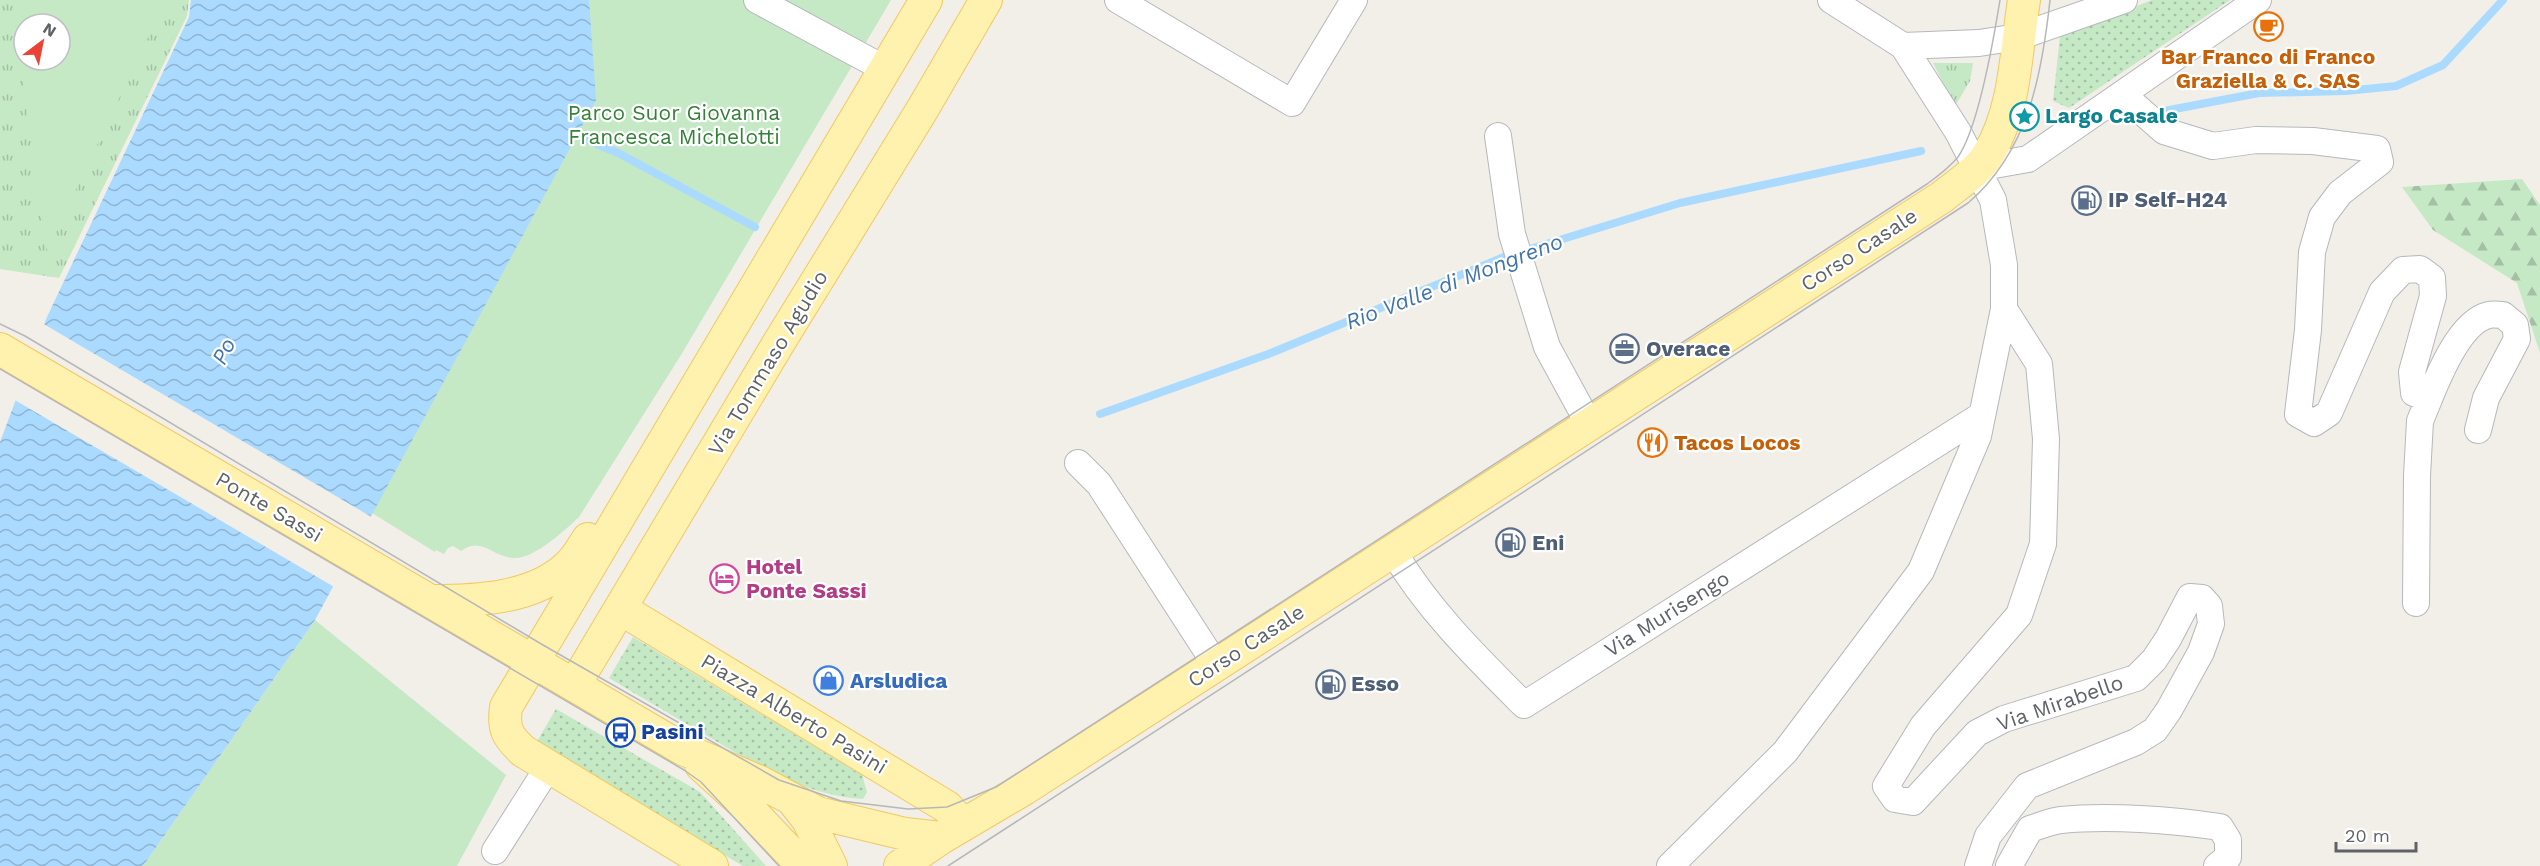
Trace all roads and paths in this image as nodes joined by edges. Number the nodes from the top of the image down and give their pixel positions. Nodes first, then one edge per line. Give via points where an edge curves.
1 (757, 0) edge
2 (926, 0) edge
3 (986, 0) edge
4 (1118, 0) edge
5 (1354, 0) edge
6 (1832, 0) edge
7 (2024, 0) edge
8 (2124, 0) edge
9 (2258, 0) edge
10 (2018, 37) junction
11 (1903, 46) junction
12 (885, 69) junction
13 (2123, 95) junction
14 (1498, 136) dead end
15 (1977, 168) junction
16 (2004, 309) junction
17 (3, 350) edge
18 (2429, 399) junction
19 (684, 409) junction
20 (1982, 415) junction
21 (1589, 424) junction
22 (2478, 430) dead end
23 (1078, 463) dead end
24 (1393, 551) junction
25 (426, 598) junction
26 (2416, 603) dead end
27 (621, 609) junction
28 (534, 660) junction
29 (1216, 665) junction
30 (575, 684) junction
31 (683, 748) junction
32 (549, 766) junction
33 (794, 802) junction
34 (952, 832) junction
35 (495, 851) dead end
36 (712, 866) edge
37 (803, 866) edge
38 (831, 866) edge
39 (900, 866) edge
40 (1670, 866) edge
41 (1978, 866) edge
42 (2009, 866) edge
43 (2217, 866) edge

1 - 12 street
2 - 12 main road
3 - 27 main road, Via Tommaso Agudio
4 - 5 street via 1292,104
6 - 11 street
7 - 10 main road, Corso Casale
8 - 10 street
9 - 13 street
10 - 11 street
10 - 15 main road, Corso Casale via 2013,84 2001,127 1989,154
11 - 15 street
12 - 19 main road
13 - 15 street via 2028,159
13 - 18 street via 2164,131 2213,146 2256,140 2313,141 2377,149 2380,162 2340,193 2322,218 2312,252 2298,414 2314,423 2329,413 2382,292 2403,270 2420,269 2432,278 2433,296 2412,372 2414,393
14 - 21 street via 1512,234 1546,347
15 - 16 street via 1996,210 2004,265
15 - 21 main road, Corso Casale via 1942,197
16 - 20 street
16 - 41 street, Via Mirabello via 2039,364 2046,439 2043,544 2019,615 1923,726 1886,786 1895,799 1913,802 1977,734 2004,719 2136,678 2154,660 2190,597 2202,598 2209,606 2211,624 2201,652 2155,730 2136,742 2027,786 1988,836
17 - 25 main road, Ponte Sassi
18 - 22 street via 2441,370 2466,330 2489,315 2504,315 2514,325 2517,339 2486,398
18 - 26 street via 2420,421
19 - 25 main road via 633,466 568,566 531,589 470,601
19 - 28 main road
20 - 24 street, Via Murisengo via 1524,705 1455,635
20 - 40 street via 1978,435 1922,571 1785,752
21 - 24 main road, Corso Casale
23 - 29 street via 1099,484
24 - 29 main road, Corso Casale
25 - 28 main road, Ponte Sassi
27 - 30 main road, Via Tommaso Agudio
27 - 34 main road, Piazza Alberto Pasini via 947,807
28 - 30 main road
28 - 32 main road via 506,707 504,724 510,739
29 - 34 main road, Corso Casale
30 - 31 main road
31 - 33 main road via 762,783
31 - 37 main road
32 - 35 street
32 - 36 main road
33 - 34 main road via 818,813 904,834
33 - 38 main road via 808,820
34 - 39 main road, Corso Casale
42 - 43 street via 2030,828 2060,820 2111,819 2220,827 2228,840 2228,856

